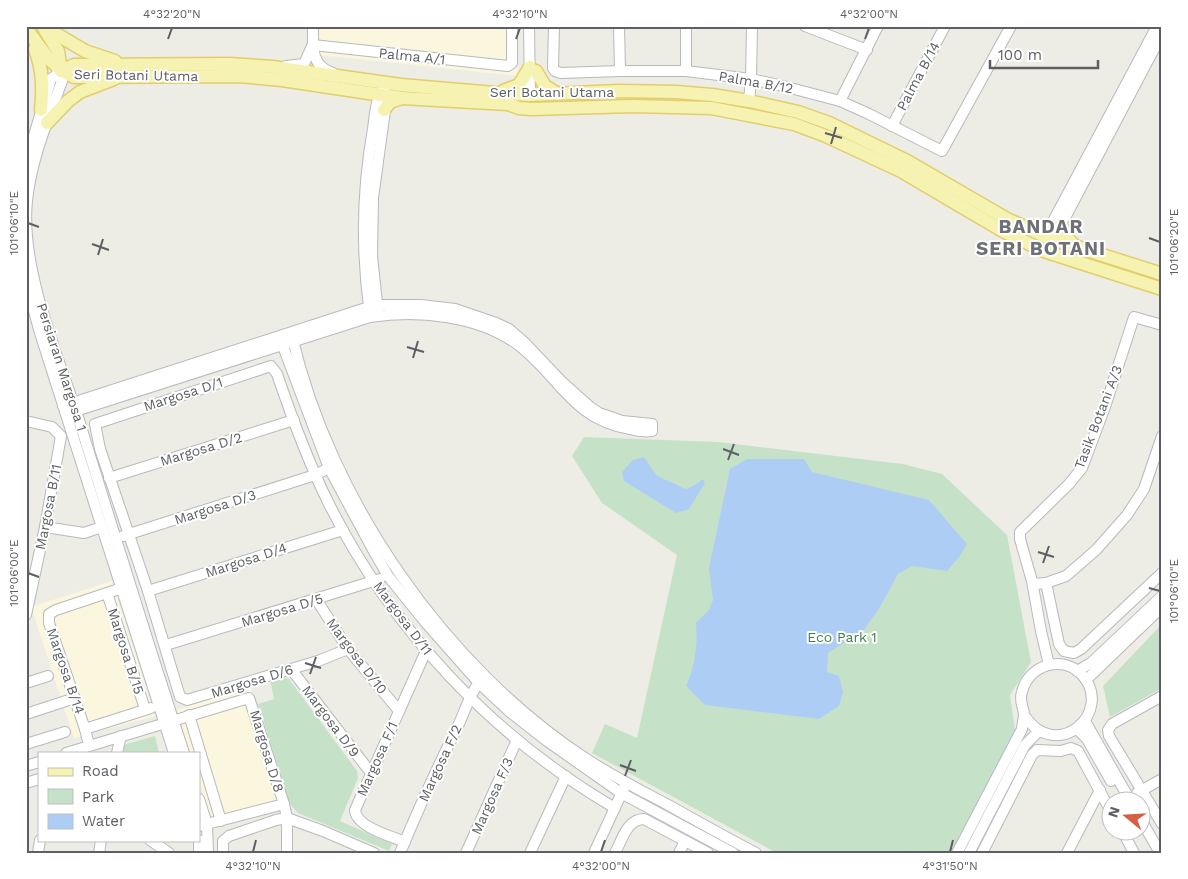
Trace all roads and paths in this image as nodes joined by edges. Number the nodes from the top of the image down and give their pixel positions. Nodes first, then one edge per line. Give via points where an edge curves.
1 (43, 26) edge
2 (312, 26) edge
3 (512, 26) edge
4 (529, 26) edge
5 (536, 26) edge
6 (554, 26) edge
7 (619, 26) edge
8 (686, 26) edge
9 (752, 26) edge
10 (805, 26) edge
11 (878, 26) edge
12 (945, 26) edge
13 (1011, 26) edge
14 (26, 31) edge
15 (1157, 39) edge
16 (313, 46) junction
17 (867, 50) junction
18 (133, 66) junction
19 (273, 67) junction
20 (533, 69) junction
21 (61, 71) junction
22 (620, 71) junction
23 (686, 72) junction
24 (121, 76) junction
25 (343, 76) junction
26 (751, 79) junction
27 (373, 81) junction
28 (401, 85) junction
29 (495, 93) junction
30 (559, 94) junction
31 (533, 96) junction
32 (382, 99) junction
33 (749, 101) junction
34 (840, 101) junction
35 (508, 104) junction
36 (41, 110) junction
37 (560, 110) junction
38 (47, 122) junction
39 (892, 126) junction
40 (26, 162) edge
41 (1056, 225) junction
42 (1023, 226) junction
43 (1013, 236) junction
44 (1049, 238) junction
45 (1075, 246) junction
46 (1056, 255) junction
47 (29, 273) edge
48 (1162, 274) edge
49 (26, 282) edge
50 (1162, 289) edge
51 (374, 311) junction
52 (1162, 325) edge
53 (507, 333) junction
54 (293, 338) junction
55 (282, 341) junction
56 (271, 366) joint
57 (75, 408) junction
58 (294, 420) junction
59 (26, 422) edge
60 (1162, 436) edge
61 (328, 468) junction
62 (315, 475) junction
63 (109, 478) junction
64 (102, 526) junction
65 (45, 527) junction
66 (343, 530) junction
67 (128, 535) junction
68 (115, 538) junction
69 (398, 571) junction
70 (1162, 574) edge
71 (388, 576) junction
72 (374, 581) junction
73 (1046, 583) junction
74 (1033, 584) junction
75 (127, 586) junction
76 (148, 591) junction
77 (107, 592) junction
78 (1162, 596) edge
79 (316, 599) junction
80 (1162, 607) edge
81 (26, 615) edge
82 (166, 645) junction
83 (348, 649) junction
84 (426, 651) junction
85 (1049, 664) junction
86 (291, 669) junction
87 (1077, 670) junction
88 (48, 676) dead end
89 (482, 679) junction
90 (1086, 680) junction
91 (26, 683) edge
92 (1162, 696) edge
93 (75, 698) junction
94 (471, 698) junction
95 (159, 705) junction
96 (145, 709) junction
97 (399, 711) junction
98 (26, 714) edge
99 (1024, 714) junction
100 (189, 715) junction
101 (1084, 721) junction
102 (169, 722) junction
103 (85, 729) junction
104 (1076, 729) junction
105 (1039, 731) junction
106 (65, 732) dead end
107 (120, 736) junction
108 (517, 740) junction
109 (26, 744) edge
110 (89, 745) junction
111 (69, 752) edge
112 (117, 752) edge
113 (174, 752) edge
114 (184, 752) edge
115 (38, 762) edge
116 (26, 766) edge
117 (371, 773) junction
118 (566, 776) junction
119 (38, 779) edge
120 (1162, 779) edge
121 (626, 782) junction
122 (26, 783) edge
123 (1100, 790) joint
124 (1142, 790) junction
125 (1121, 792) edge
126 (1122, 792) edge
127 (1139, 792) edge
128 (622, 793) junction
129 (284, 804) junction
130 (200, 806) edge
131 (615, 808) junction
132 (282, 819) junction
133 (221, 821) junction
134 (1162, 824) edge
135 (203, 825) edge
136 (1150, 836) edge
137 (685, 841) junction
138 (153, 842) edge
139 (404, 842) junction
140 (1146, 842) edge
141 (353, 848) edge
142 (751, 851) edge
143 (169, 853) edge
144 (208, 853) edge
145 (223, 853) edge
146 (287, 853) edge
147 (374, 853) edge
148 (400, 853) edge
149 (466, 853) edge
150 (530, 853) edge
151 (594, 853) edge
152 (615, 853) edge
153 (679, 853) edge
154 (708, 853) edge
155 (733, 853) edge
156 (957, 853) edge
157 (969, 853) edge
158 (982, 853) edge
159 (1067, 853) edge
160 (1152, 853) edge
161 (1160, 853) edge

1 - 18 main road via 85,51
1 - 21 main road via 58,51
2 - 16 street
3 - 16 street, Palma A/1 via 511,66
4 - 20 street
5 - 20 street
6 - 22 street, Palma B/12 via 555,72
7 - 22 street
8 - 23 street
9 - 26 street
10 - 17 street
11 - 17 street
12 - 39 street, Palma B/14
13 - 39 street, Palma B/12 via 944,150
14 - 21 main road via 47,59
14 - 36 main road via 41,65
15 - 41 street
16 - 19 street via 304,64
16 - 25 street via 322,68
17 - 34 street
18 - 19 main road, Seri Botani Utama via 229,64
18 - 21 main road, Seri Botani Utama via 74,65
19 - 25 main road, Seri Botani Utama
20 - 29 main road via 519,85
20 - 30 main road via 548,89
20 - 31 street
21 - 24 main road, Seri Botani Utama via 74,77
21 - 36 street via 51,79
21 - 38 street, Persiaran Margosa 1 via 62,81
22 - 23 street, Palma B/12
23 - 26 street, Palma B/12
24 - 32 main road, Seri Botani Utama via 239,76 366,93
24 - 38 main road via 80,92
25 - 27 main road, Seri Botani Utama
26 - 33 street
26 - 34 street, Palma B/12
27 - 28 main road, Seri Botani Utama
27 - 32 street
28 - 29 main road, Seri Botani Utama
28 - 32 street
29 - 31 main road, Seri Botani Utama
30 - 31 main road, Seri Botani Utama
30 - 33 main road, Seri Botani Utama via 676,92
31 - 35 main road via 527,102
31 - 37 main road via 542,103 556,105
32 - 35 main road, Seri Botani Utama via 390,102 402,98
32 - 51 street via 368,198
33 - 42 main road, Seri Botani Utama via 829,123 907,161
34 - 39 street, Palma B/12
35 - 37 main road, Seri Botani Utama via 519,108
36 - 40 street
37 - 43 main road, Seri Botani Utama via 633,106 711,108 794,124 901,171
38 - 47 street, Persiaran Margosa 1 via 31,173 26,202
41 - 42 main road
41 - 44 street
41 - 45 main road
42 - 44 main road, Seri Botani Utama
43 - 44 main road via 1038,241
43 - 46 main road, Seri Botani Utama
44 - 45 main road, Seri Botani Utama
44 - 46 main road
45 - 48 main road, Seri Botani Utama
46 - 50 main road, Seri Botani Utama
47 - 57 street, Persiaran Margosa 1
49 - 57 street, Persiaran Margosa 1 via 40,334
51 - 53 street via 453,317
51 - 54 street
52 - 74 street, Tasik Botani A/3 via 1134,317 1082,468 1019,535
53 - 53 street via 545,363 590,407 622,421 652,424 652,431 621,428 586,413
54 - 55 street
54 - 69 street via 337,466
55 - 57 street
55 - 61 street
56 - 58 street, Margosa D/11
56 - 63 street, Margosa D/1 via 95,424
57 - 64 street, Persiaran Margosa 1
57 - 68 street, Persiaran Margosa 1
58 - 62 street, Margosa D/11
58 - 63 street, Margosa D/2
59 - 65 street, Margosa B/11 via 52,427 61,436
60 - 73 street via 1144,489 1127,515 1096,550 1066,576
61 - 62 street, Margosa D/3
61 - 71 street
62 - 66 street, Margosa D/11
62 - 67 street, Margosa D/3
63 - 67 street
64 - 65 street via 84,533
64 - 75 street, Persiaran Margosa 1
65 - 81 street, Margosa B/11
66 - 72 street, Margosa D/11
66 - 76 street, Margosa D/4
67 - 68 street, Margosa D/3
67 - 76 street
68 - 75 street, Persiaran Margosa 1
69 - 71 street, Margosa D/5
69 - 89 street
70 - 73 street via 1074,653 1064,651 1059,644
71 - 72 street, Margosa D/5
71 - 89 street via 426,623
72 - 79 street, Margosa D/5
72 - 84 street, Margosa D/11
73 - 74 street
74 - 85 street
75 - 77 street, Margosa B/14
75 - 95 street, Persiaran Margosa 1
75 - 102 street, Persiaran Margosa 1
76 - 82 street
77 - 93 street, Margosa B/14 via 49,614 49,623
77 - 96 street, Margosa B/15
78 - 87 street via 1091,663
79 - 82 street, Margosa D/5
79 - 83 street, Margosa D/10
80 - 90 street
82 - 86 street, Margosa D/6 via 183,700
83 - 86 street, Margosa D/6
83 - 97 street, Margosa D/10
84 - 94 street, Margosa D/11
84 - 97 street, Margosa F/1
85 - 87 street
85 - 99 street via 1039,668 1024,683 1021,704
86 - 117 street, Margosa D/9
87 - 90 street
88 - 91 street
89 - 94 street, Margosa F/2
89 - 121 street via 587,760
89 - 128 street via 510,712
90 - 101 street via 1092,700
92 - 124 street via 1112,724 1108,730
93 - 98 street
93 - 103 street, Margosa B/14
94 - 108 street, Margosa D/11
94 - 139 street, Margosa F/2
95 - 96 street
95 - 102 street, Persiaran Margosa 1
96 - 103 street
97 - 117 street, Margosa F/1
99 - 105 street
99 - 156 street via 1016,743
100 - 102 street
100 - 129 street, Margosa D/8 via 249,698
100 - 133 street
101 - 104 street
101 - 126 street
102 - 107 street
102 - 113 street, Persiaran Margosa 1
102 - 114 street, Persiaran Margosa 1
103 - 110 street, Margosa B/14
104 - 105 street via 1058,735
104 - 125 street
105 - 157 street via 1025,745
106 - 109 street
107 - 110 street
107 - 112 street
108 - 118 street, Margosa D/11
108 - 149 street, Margosa F/3
110 - 111 street
115 - 116 street
117 - 139 street, Margosa F/1 via 355,816 361,823
118 - 131 street, Margosa D/11
118 - 150 street
119 - 122 street
120 - 124 street
121 - 128 street
121 - 142 street
123 - 158 street via 1075,749 1037,750
123 - 159 street
124 - 127 street
124 - 134 street
128 - 131 street
128 - 155 street
129 - 132 street, Margosa D/8
129 - 133 street
130 - 135 street
131 - 151 street
132 - 141 street
132 - 145 street via 225,838
132 - 146 street, Margosa D/8
133 - 135 street
135 - 144 street
136 - 161 street
137 - 152 street via 644,819 638,819 629,825
137 - 153 street
137 - 154 street
138 - 143 street
139 - 148 street, Margosa F/2
140 - 160 street
141 - 147 street

